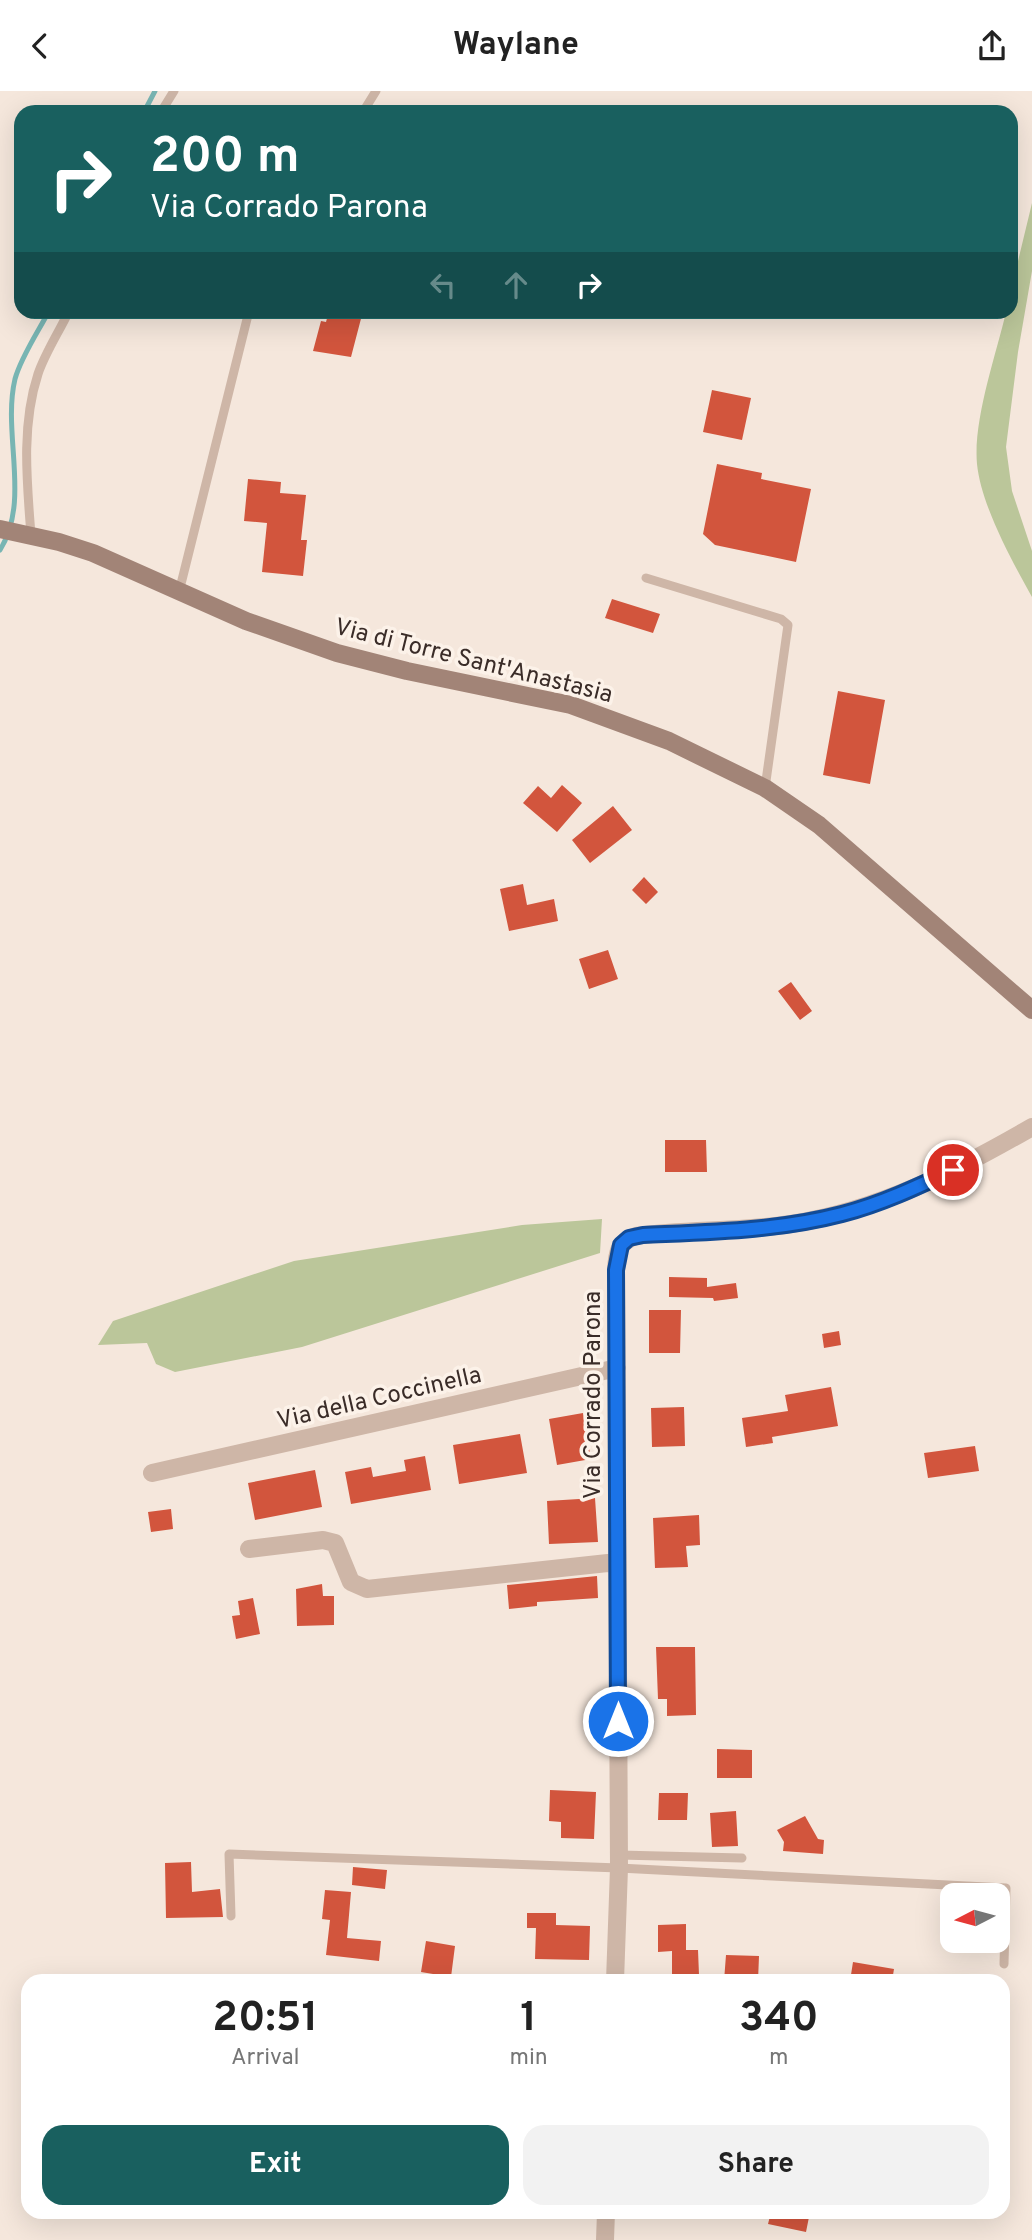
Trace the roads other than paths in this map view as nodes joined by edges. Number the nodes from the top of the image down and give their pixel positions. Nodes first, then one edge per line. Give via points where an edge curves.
1 (65, 319) edge
2 (246, 319) edge
3 (0, 529) edge
4 (29, 535) junction
5 (646, 578) dead end
6 (179, 592) junction
7 (765, 787) junction
8 (1031, 1008) edge
9 (1032, 1127) edge
10 (617, 1367) junction
11 (152, 1472) dead end
12 (248, 1549) dead end
13 (617, 1562) junction
14 (742, 1858) dead end
15 (619, 1861) junction
16 (231, 1916) dead end
17 (1004, 1964) dead end
18 (615, 1974) edge
19 (606, 2219) edge
20 (606, 2240) edge

1 - 4 lane via 38,373 31,404
2 - 6 lane
3 - 4 street, Via di Torre Sant'Anastasia
4 - 6 street, Via di Torre Sant'Anastasia via 93,553
5 - 7 lane via 788,625
6 - 7 street, Via di Torre Sant'Anastasia via 337,653 571,705 669,741
7 - 8 street, Via di Torre Sant'Anastasia via 850,851
9 - 10 street, Via Corrado Parona via 953,1170 844,1213 770,1227 643,1235 624,1241 618,1249 616,1270
10 - 11 street, Via della Coccinella
10 - 13 street, Via Corrado Parona
12 - 13 street via 323,1540 335,1543 351,1582 367,1589
13 - 15 street, Via Corrado Parona
14 - 15 lane
15 - 16 lane via 229,1854
15 - 17 lane via 1006,1888
15 - 18 street, Via Corrado Parona
19 - 20 street

